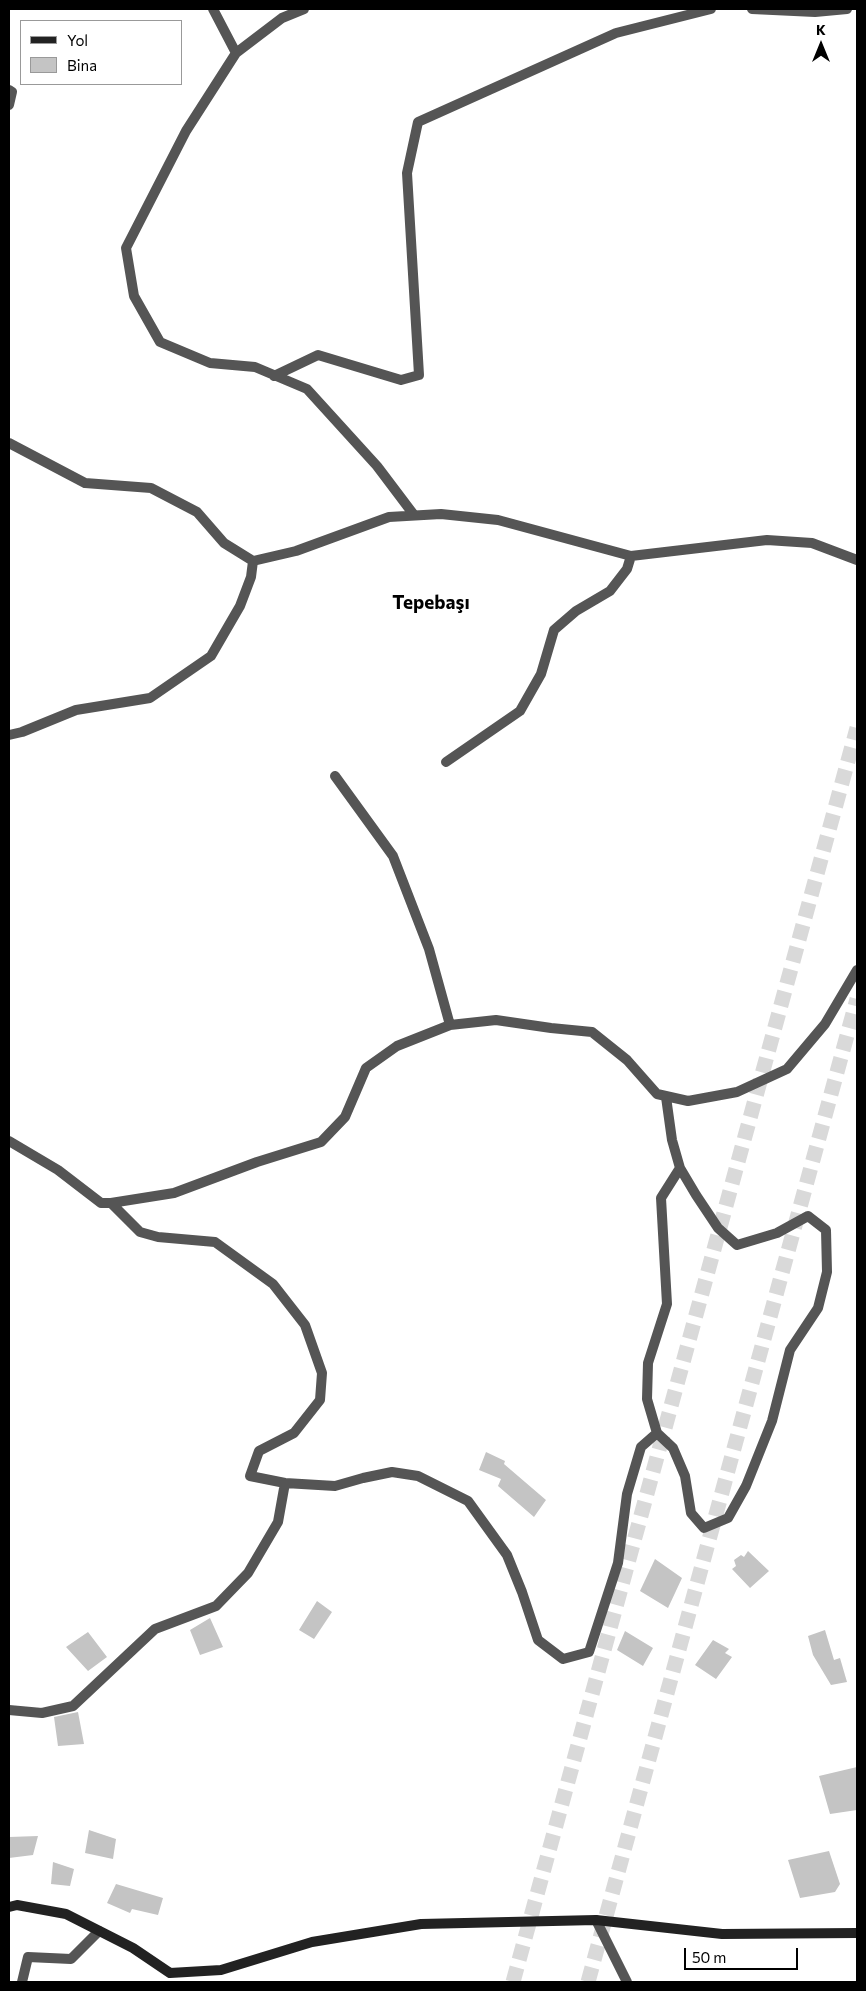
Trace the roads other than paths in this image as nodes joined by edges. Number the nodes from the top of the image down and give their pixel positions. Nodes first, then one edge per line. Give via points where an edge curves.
1 (213, 9) edge
2 (304, 9) edge
3 (711, 9) edge
4 (752, 9) edge
5 (847, 9) edge
6 (236, 53) junction
7 (9, 90) edge
8 (9, 105) edge
9 (274, 376) junction
10 (9, 443) edge
11 (414, 515) junction
12 (631, 556) junction
13 (252, 560) junction
14 (857, 560) edge
15 (9, 735) edge
16 (446, 762) dead end
17 (335, 776) dead end
18 (857, 970) edge
19 (450, 1025) junction
20 (666, 1097) junction
21 (9, 1141) edge
22 (680, 1168) junction
23 (111, 1203) junction
24 (657, 1432) junction
25 (286, 1483) junction
26 (9, 1710) edge
27 (9, 1907) edge
28 (596, 1920) junction
29 (99, 1931) junction
30 (857, 1933) edge
31 (22, 1982) edge
32 (627, 1982) edge

1 - 6 street
2 - 6 street via 282,18
3 - 9 street via 616,33 418,122 407,173 419,375 401,380 318,355
4 - 5 street via 815,12
6 - 9 street via 186,131 126,248 134,296 160,342 210,362 255,367
7 - 8 street via 12,92
9 - 11 street via 307,389 377,466
10 - 13 street via 85,483 150,488 197,512 224,543
11 - 12 street via 441,514 498,520
11 - 13 street via 389,516 296,552
12 - 14 street via 767,540 812,543
12 - 16 street via 610,591 576,611 554,630 541,674 520,712
13 - 15 street via 251,577 240,606 211,656 150,698 76,710
17 - 19 street via 393,856 428,949
18 - 20 street via 825,1024 787,1069 737,1092 688,1101
19 - 20 street via 496,1020 592,1032 626,1060 657,1094
19 - 23 street via 397,1046 366,1068 345,1117 321,1142 174,1192
20 - 22 street
21 - 23 street via 58,1170 101,1203
22 - 24 street via 661,1198 667,1304 648,1363 646,1398
22 - 24 street via 718,1228 737,1245 777,1233 808,1216 826,1230 828,1272 818,1308 790,1350 772,1421 746,1486 728,1518 704,1528 691,1513 685,1476 673,1448
23 - 25 street via 140,1232 158,1237 216,1242 273,1284 305,1325 322,1373 320,1400 294,1433 259,1451 250,1476
24 - 25 street via 641,1447 627,1494 618,1563 589,1652 563,1659 538,1640 507,1554 468,1501 418,1476 392,1472 335,1486
25 - 26 street via 278,1522 248,1573 216,1606 154,1629 73,1706 42,1713
27 - 29 street via 16,1905 66,1914
28 - 29 street via 421,1924 312,1942 221,1970 170,1973
28 - 30 street via 722,1934
28 - 32 street
29 - 31 street via 71,1959 28,1957

